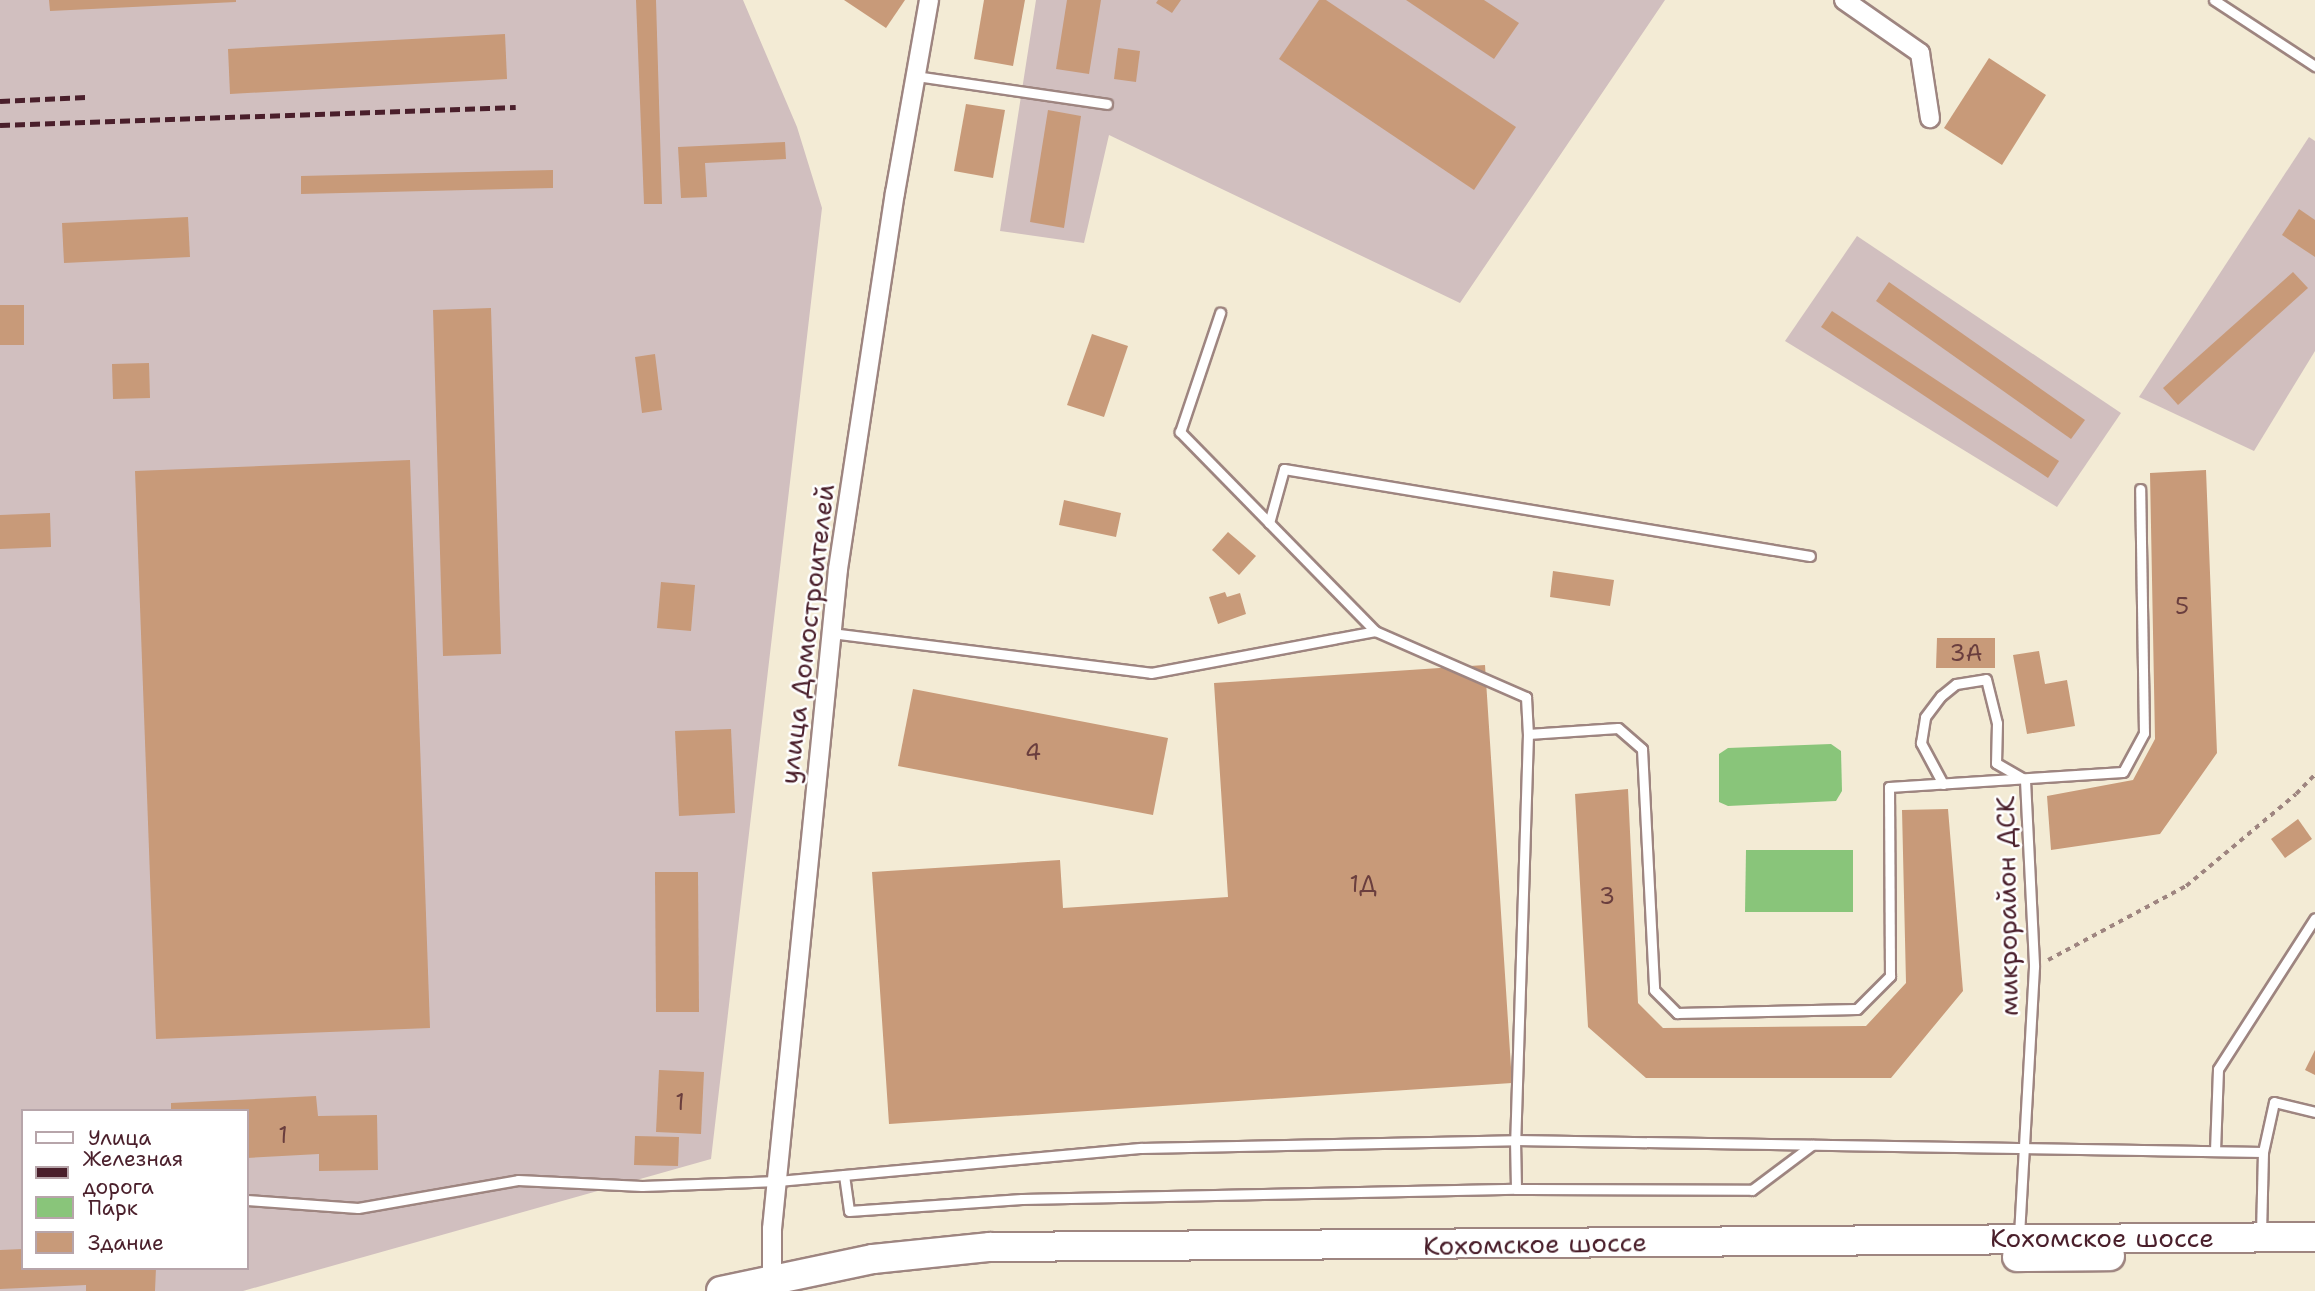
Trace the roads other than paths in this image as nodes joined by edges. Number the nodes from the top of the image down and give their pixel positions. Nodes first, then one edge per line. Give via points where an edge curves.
1 (929, 0) edge
2 (1844, 0) edge
3 (2214, 0) edge
4 (2315, 66) edge
5 (916, 76) junction
6 (1107, 104) dead end
7 (1930, 118) dead end
8 (1220, 313) dead end
9 (2140, 489) dead end
10 (1269, 523) junction
11 (1810, 556) dead end
12 (1375, 631) junction
13 (831, 633) junction
14 (1528, 734) junction
15 (2025, 780) junction
16 (1943, 784) junction
17 (2315, 918) edge
18 (2315, 1112) edge
19 (1515, 1140) junction
20 (1812, 1145) junction
21 (2024, 1150) junction
22 (2215, 1151) junction
23 (2263, 1152) junction
24 (844, 1175) junction
25 (777, 1181) junction
26 (1516, 1189) junction
27 (248, 1200) edge
28 (2261, 1237) junction
29 (2315, 1237) edge
30 (2315, 1246) edge
31 (2017, 1248) junction
32 (778, 1287) edge
33 (721, 1291) edge

1 - 5 street, улица Домостроителей
2 - 7 street via 1920,54
3 - 4 lane
5 - 6 lane
5 - 13 street, улица Домостроителей
8 - 10 lane via 1180,432
9 - 15 lane via 2144,733 2123,772
10 - 11 lane via 1284,469
10 - 12 lane
12 - 13 lane via 1151,673
12 - 14 lane via 1526,697
13 - 25 street, улица Домостроителей
14 - 16 lane via 1618,728 1642,749 1654,990 1677,1013 1857,1009 1890,976 1889,787
14 - 19 lane
15 - 16 lane
15 - 16 lane, микрорайон ДСК via 1996,763 1997,723 1986,680 1956,684 1925,717 1920,743
15 - 21 lane, микрорайон ДСК via 2034,967
17 - 22 lane via 2218,1069
18 - 23 lane via 2274,1102
19 - 20 lane
19 - 24 lane via 1141,1148
19 - 26 lane
20 - 21 lane
20 - 26 lane via 1752,1190
21 - 22 lane
21 - 31 lane, микрорайон ДСК
22 - 23 lane
23 - 28 lane
24 - 25 lane
24 - 26 lane via 849,1211 1022,1199
25 - 27 lane via 642,1186 518,1180 358,1208
25 - 32 street, улица Домостроителей
28 - 29 main road, Кохомское шоссе
28 - 31 main road, Кохомское шоссе
30 - 31 main road, Кохомское шоссе via 2069,1258
31 - 32 main road, Кохомское шоссе via 990,1247 873,1259
32 - 33 main road, Кохомское шоссе

